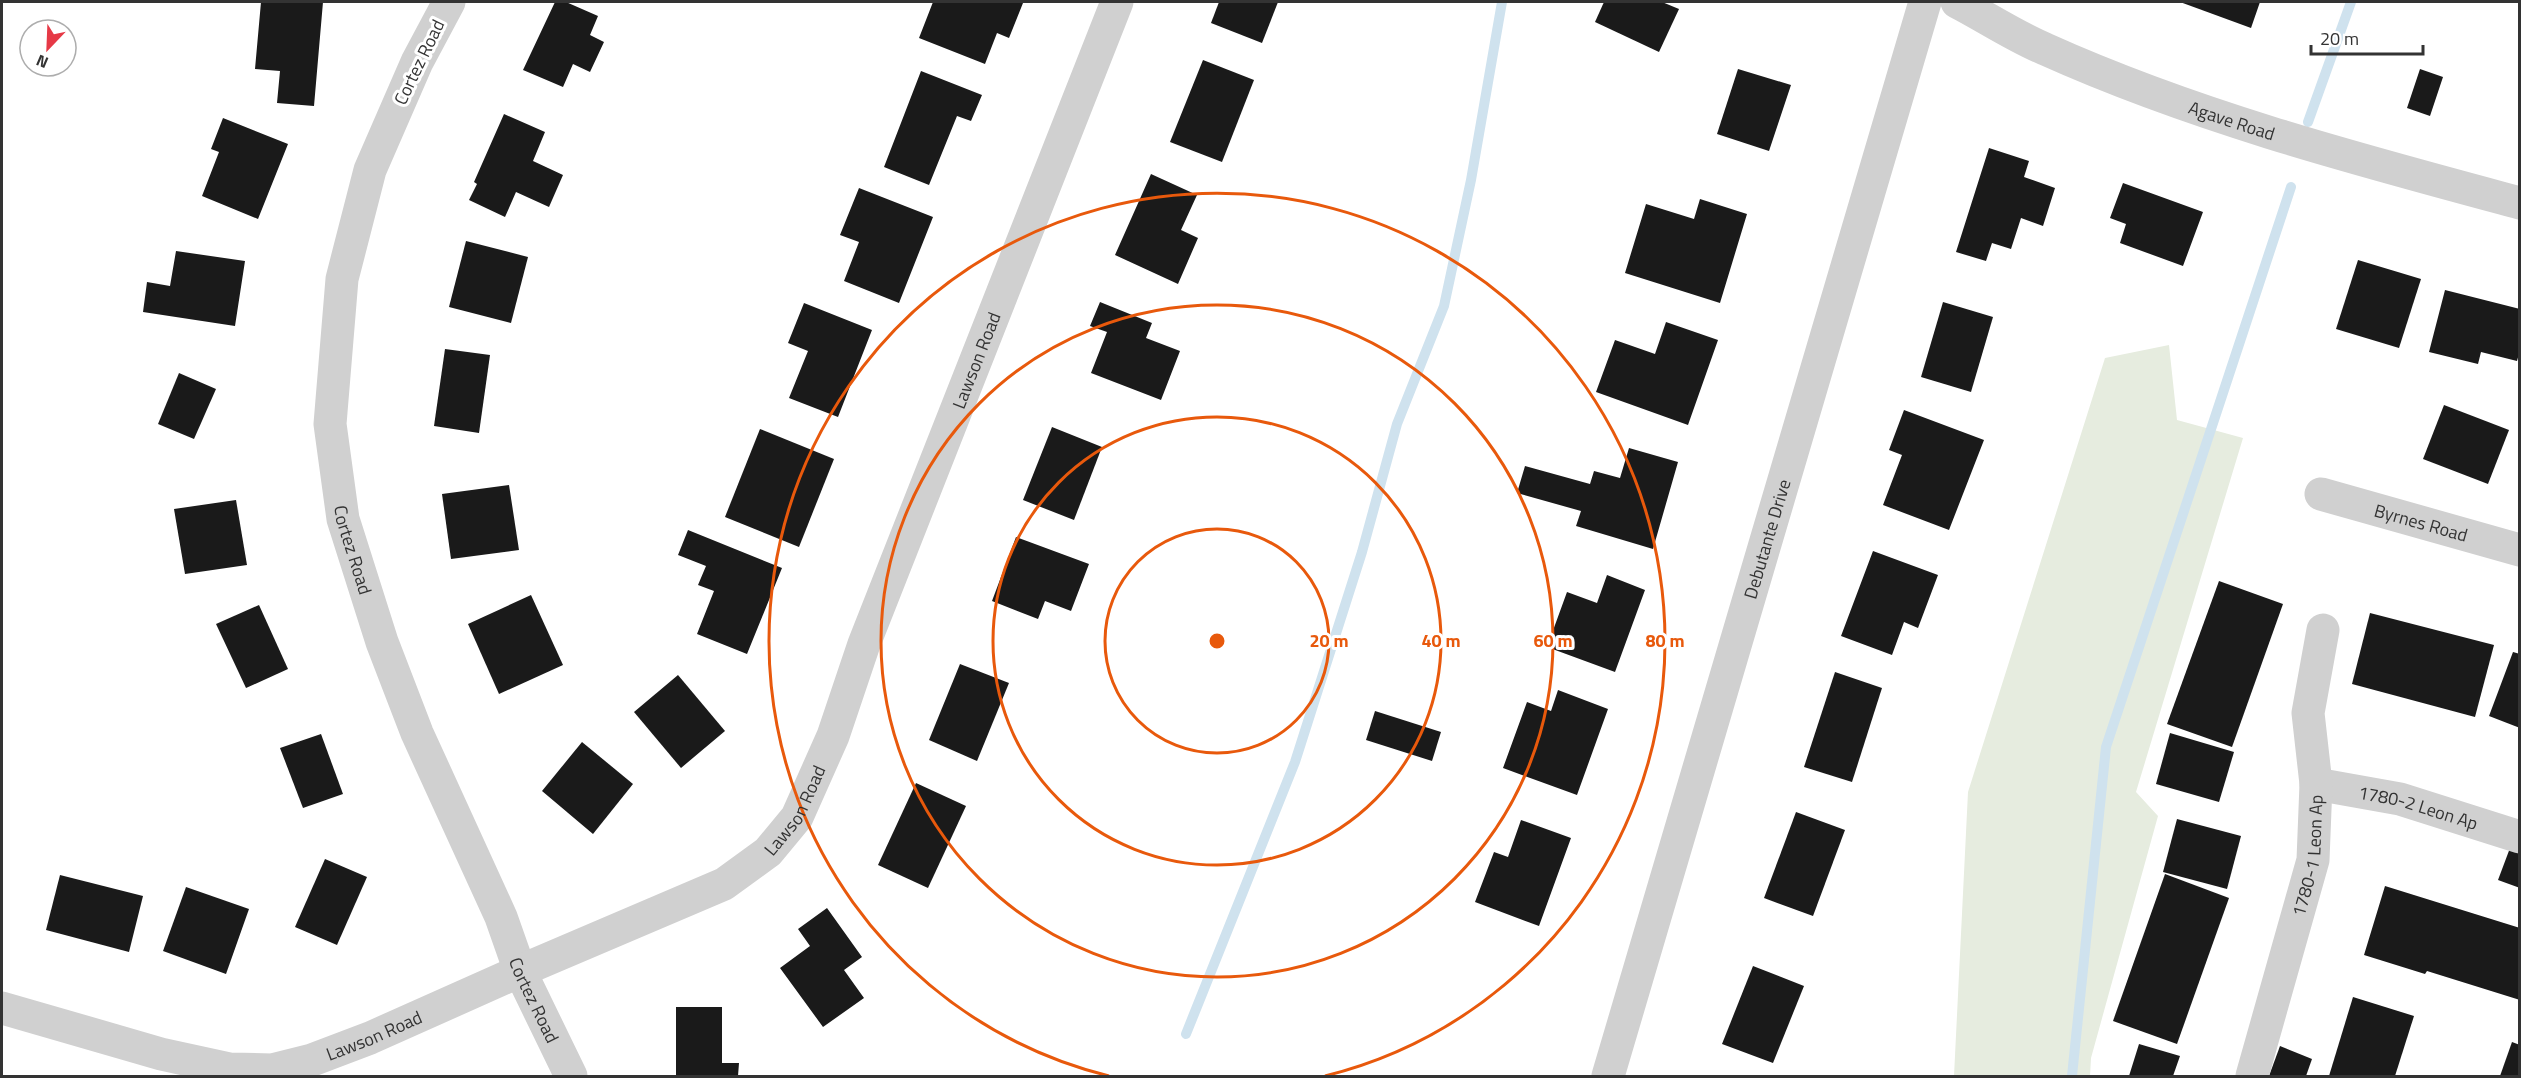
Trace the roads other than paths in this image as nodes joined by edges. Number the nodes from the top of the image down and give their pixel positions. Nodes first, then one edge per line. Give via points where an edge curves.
1 (449, 2) edge
2 (1117, 2) edge
3 (1925, 2) edge
4 (1957, 2) edge
5 (2520, 203) edge
6 (2321, 494) dead end
7 (2520, 550) edge
8 (2324, 630) dead end
9 (2316, 784) junction
10 (2520, 837) edge
11 (520, 971) junction
12 (2, 1008) edge
13 (571, 1077) edge
14 (1608, 1077) edge
15 (2252, 1077) edge

1 - 11 street, Cortez Road via 417,62 370,170 342,279 330,424 343,519 382,642 417,733 501,917
2 - 11 street, Lawson Road via 864,644 833,736 797,817 768,852 724,884
3 - 14 street, Debutante Drive
4 - 5 street, Agave Road via 2044,49 2192,107 2357,159
6 - 7 street, Byrnes Road
8 - 9 street, 1780-1 Leon Ap via 2308,713
9 - 10 street, 1780-2 Leon Ap via 2400,799
9 - 15 street, 1780-1 Leon Ap via 2313,860
11 - 12 street, Lawson Road via 370,1038 272,1070 230,1069 161,1054
11 - 13 street, Cortez Road

